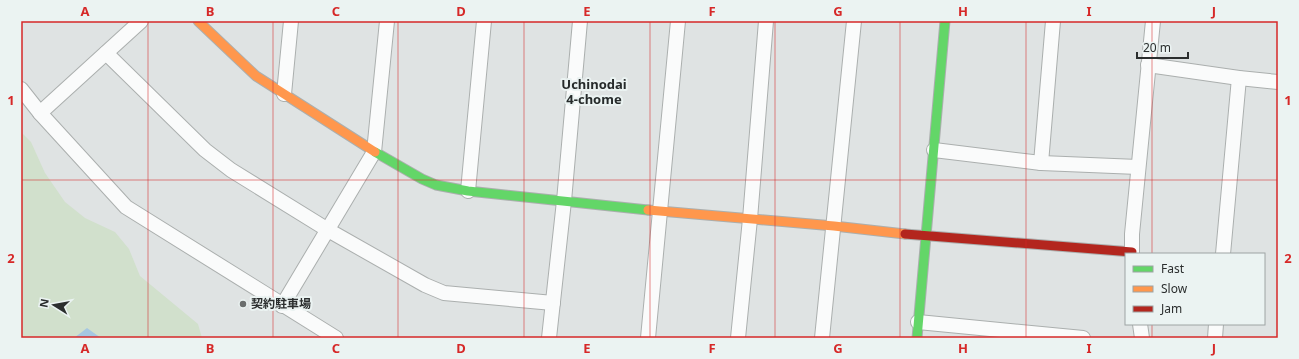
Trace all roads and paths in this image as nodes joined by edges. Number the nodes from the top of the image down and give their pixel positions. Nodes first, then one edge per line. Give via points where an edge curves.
1 (141, 21) edge
2 (198, 21) edge
3 (291, 21) edge
4 (387, 21) edge
5 (484, 21) edge
6 (580, 21) edge
7 (678, 21) edge
8 (766, 21) edge
9 (854, 21) edge
10 (945, 21) edge
11 (1053, 21) edge
12 (1153, 21) edge
13 (106, 54) junction
14 (1148, 65) junction
15 (1239, 78) junction
16 (1278, 82) edge
17 (21, 89) edge
18 (284, 94) junction
19 (40, 113) junction
20 (934, 150) junction
21 (374, 152) junction
22 (1041, 163) junction
23 (1138, 167) junction
24 (468, 191) junction
25 (564, 201) junction
26 (661, 211) junction
27 (750, 219) junction
28 (834, 226) junction
29 (328, 230) junction
30 (926, 236) junction
31 (1132, 253) edge
32 (1223, 253) edge
33 (553, 303) junction
34 (282, 306) junction
35 (918, 322) junction
36 (1140, 325) edge
37 (1216, 325) edge
38 (336, 338) edge
39 (549, 338) edge
40 (648, 338) edge
41 (738, 338) edge
42 (822, 338) edge
43 (917, 338) edge
44 (1083, 338) edge
45 (1142, 338) edge
46 (1215, 338) edge

1 - 13 street
2 - 18 street via 256,76
3 - 18 street
4 - 21 street
5 - 24 street
6 - 25 street
7 - 26 street
8 - 27 street
9 - 28 street
10 - 20 street
11 - 22 street
12 - 14 street
13 - 19 street
13 - 29 street via 205,150 231,170
14 - 15 street
14 - 23 street
15 - 16 street
15 - 32 street
17 - 19 street
18 - 21 street
19 - 34 street via 126,207
20 - 22 street
20 - 30 street
21 - 24 street via 436,185
21 - 29 street
22 - 23 street
23 - 31 street
24 - 25 street
25 - 26 street
25 - 33 street
26 - 27 street
26 - 40 street
27 - 28 street
27 - 41 street
28 - 30 street
28 - 42 street
29 - 33 street via 425,285 444,293
29 - 34 street
30 - 31 street
30 - 35 street
33 - 39 street
34 - 38 street
35 - 43 street
35 - 44 street
36 - 45 street
37 - 46 street

